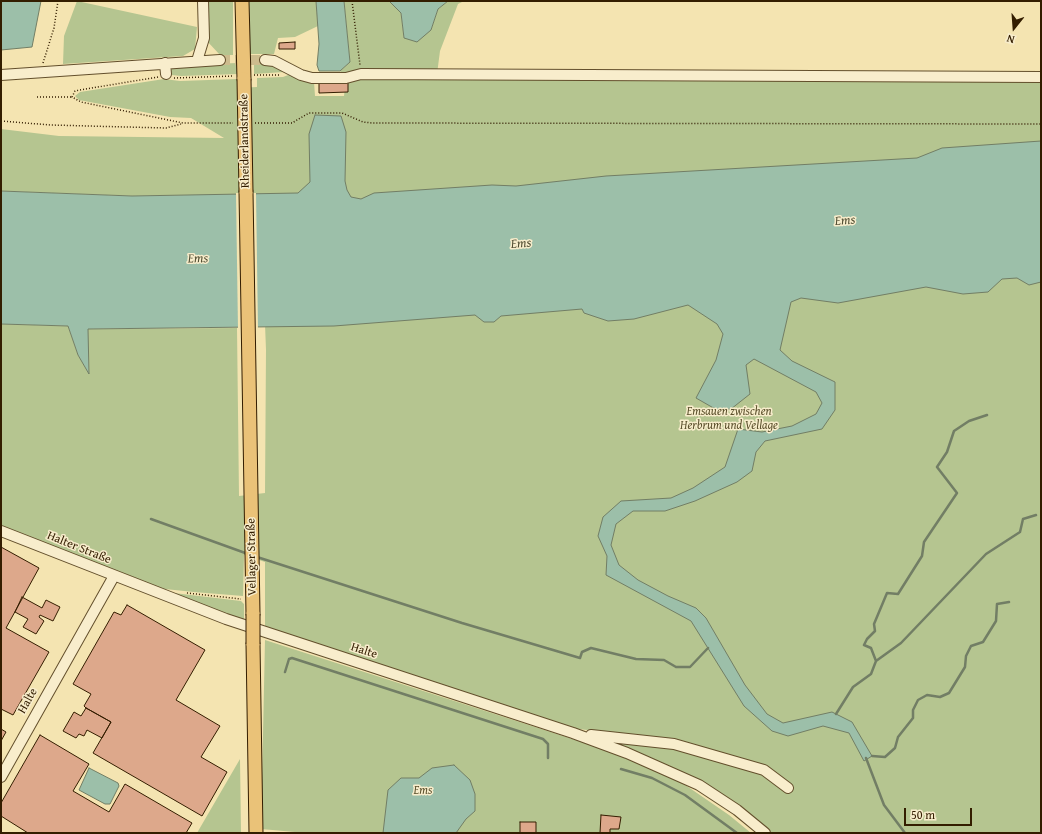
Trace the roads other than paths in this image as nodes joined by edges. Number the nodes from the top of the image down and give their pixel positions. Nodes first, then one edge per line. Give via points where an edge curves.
1 (203, 1) edge
2 (242, 1) edge
3 (220, 60) tunnel mouth
4 (265, 60) tunnel mouth
5 (198, 61) junction
6 (165, 63) junction
7 (166, 74) road end
8 (1, 75) edge
9 (1041, 77) edge
10 (248, 281) joint
11 (1, 531) edge
12 (114, 576) junction
13 (148, 590) joint
14 (573, 733) junction
15 (1, 776) edge
16 (788, 788) dead end
17 (256, 833) edge
18 (765, 833) edge

1 - 5 street via 204,38
2 - 10 main road, Rheiderlandstraße, bridge via 241,77
3 - 5 street
4 - 9 street via 274,61 312,78 346,78 361,74
5 - 6 street
6 - 7 street
6 - 8 street
10 - 17 main road, Vellager Straße, bridge
11 - 12 street, Halter Straße
12 - 13 street, Halter Straße
12 - 15 street, Halte
13 - 14 street, Halte via 238,623
14 - 16 street via 674,744 764,770
14 - 18 street via 627,753 699,785 737,810

